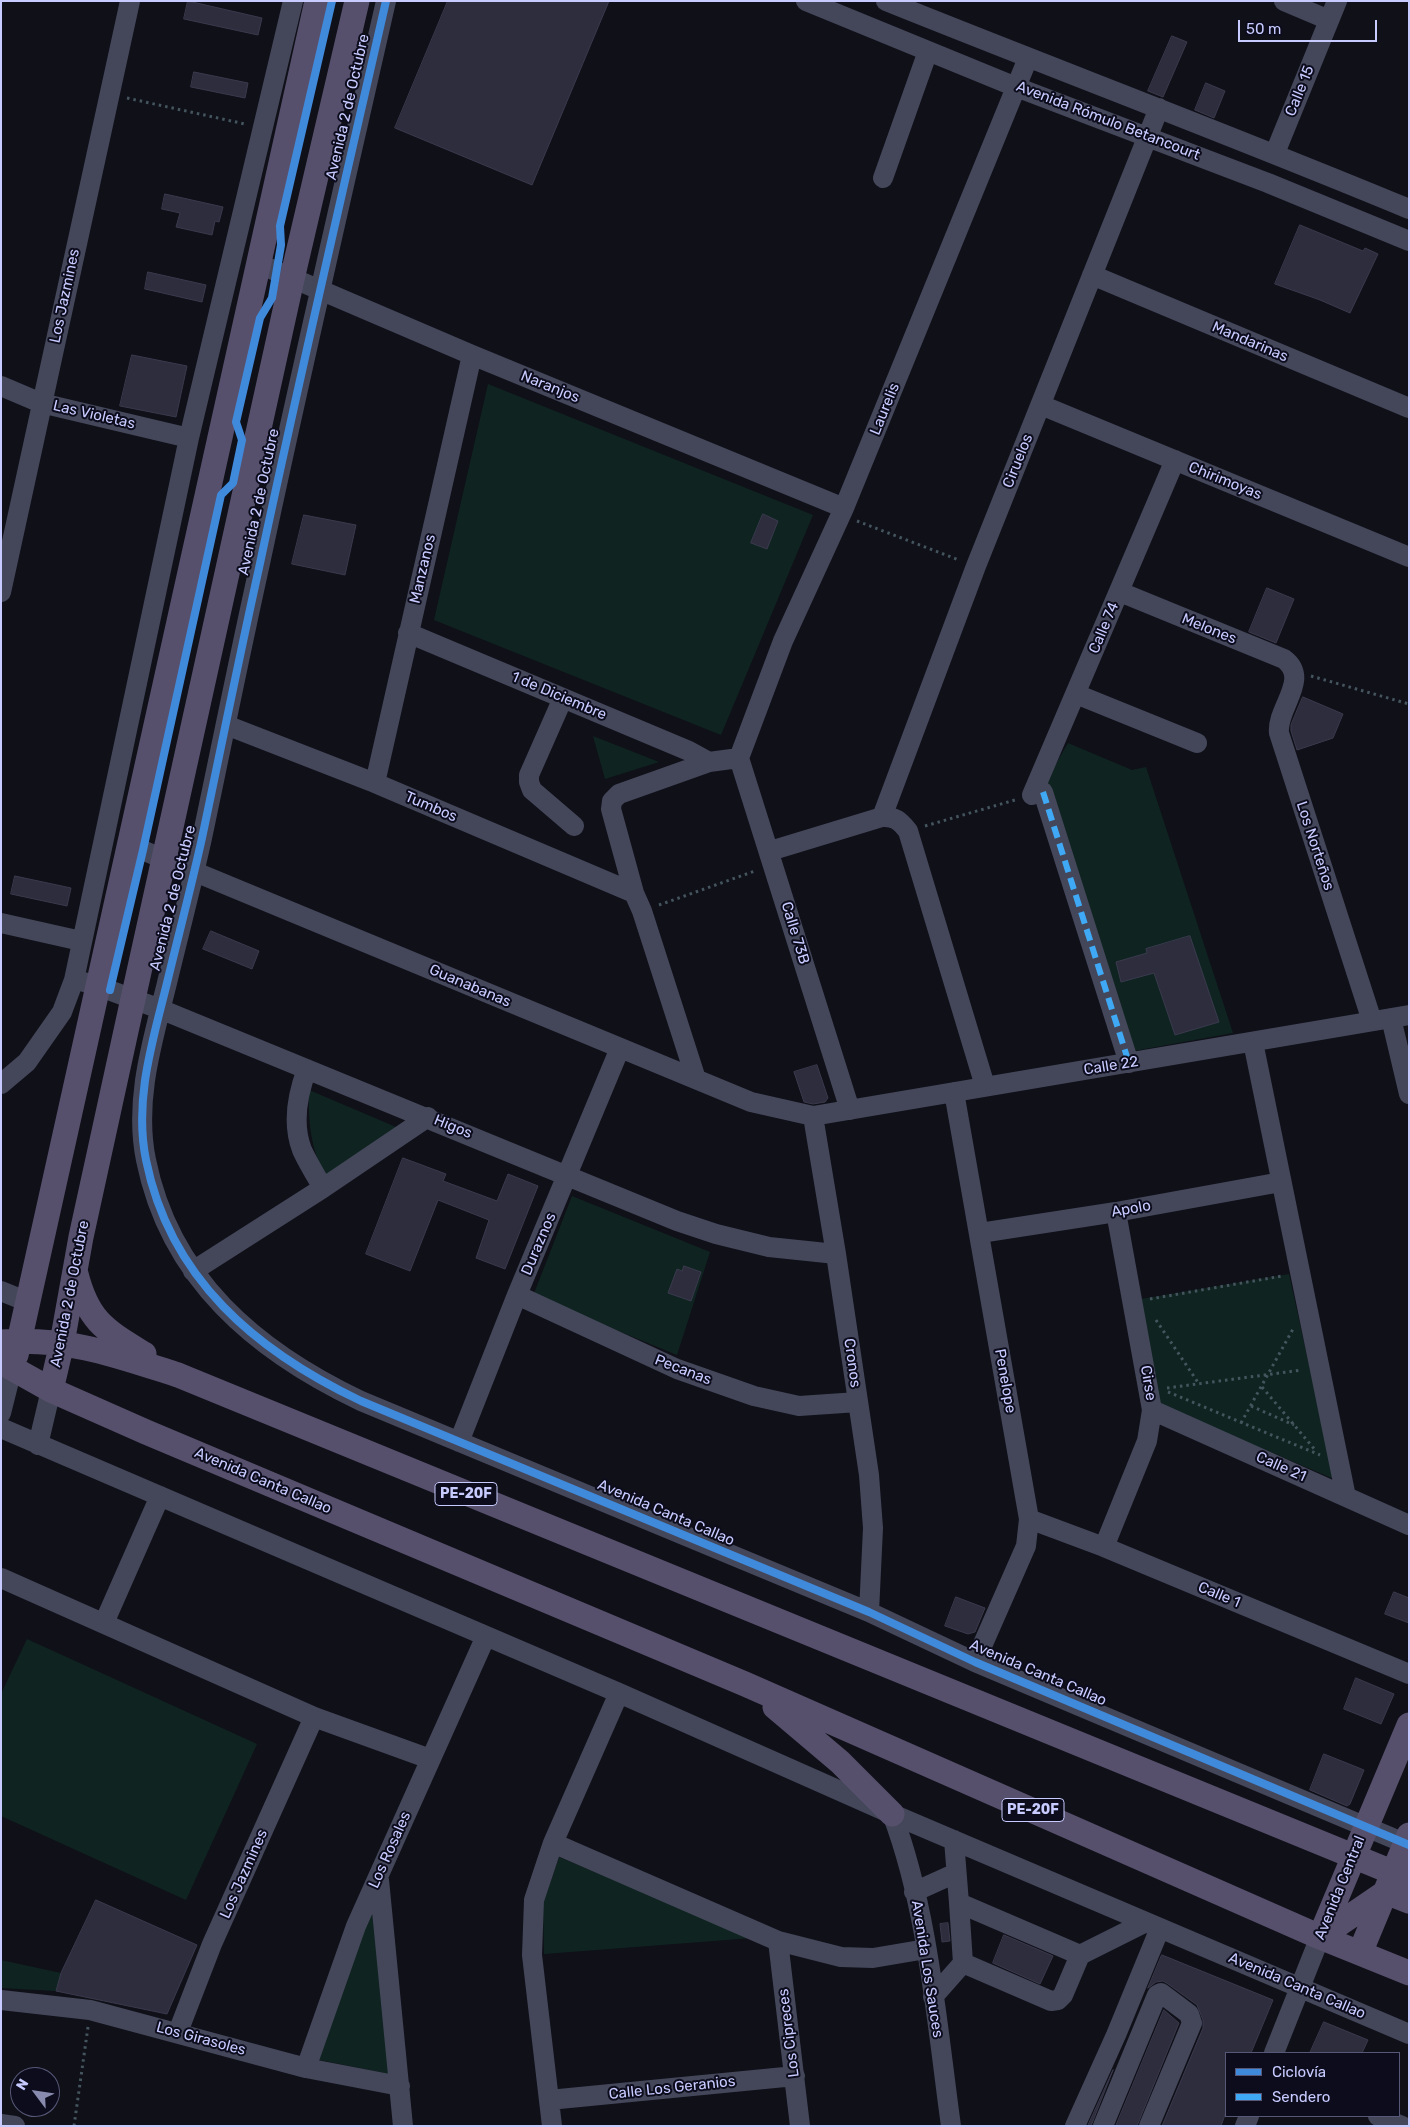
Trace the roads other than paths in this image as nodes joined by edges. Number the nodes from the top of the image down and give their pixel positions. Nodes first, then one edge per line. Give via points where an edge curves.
1 (130, 1) edge
2 (293, 1) edge
3 (317, 1) edge
4 (357, 1) edge
5 (386, 1) edge
6 (806, 1) edge
7 (886, 1) edge
8 (1284, 1) edge
9 (1337, 1) edge
10 (1329, 20) junction
11 (928, 51) junction
12 (1028, 58) junction
13 (1016, 87) junction
14 (1160, 108) junction
15 (1148, 136) junction
16 (1275, 154) junction
17 (883, 178) dead end
18 (1408, 207) edge
19 (1409, 241) edge
20 (256, 263) junction
21 (1092, 275) junction
22 (292, 279) junction
23 (320, 291) junction
24 (472, 355) junction
25 (1, 386) edge
26 (41, 403) junction
27 (1041, 405) junction
28 (1409, 408) edge
29 (189, 438) junction
30 (1175, 460) junction
31 (842, 511) junction
32 (6, 551) edge
33 (1409, 557) edge
34 (1, 592) edge
35 (1120, 592) junction
36 (408, 633) junction
37 (1294, 671) joint
38 (1076, 694) junction
39 (562, 698) junction
40 (226, 725) junction
41 (1197, 743) dead end
42 (739, 758) junction
43 (709, 762) junction
44 (375, 783) junction
45 (882, 817) junction
46 (574, 826) dead end
47 (130, 844) junction
48 (772, 858) junction
49 (165, 859) junction
50 (195, 871) junction
51 (638, 902) junction
52 (1, 923) edge
53 (81, 941) junction
54 (74, 980) junction
55 (98, 986) junction
56 (133, 999) junction
57 (160, 1009) junction
58 (1390, 1018) edge
59 (1253, 1042) junction
60 (620, 1048) junction
61 (1129, 1063) junction
62 (307, 1069) junction
63 (696, 1079) junction
64 (1, 1084) edge
65 (985, 1086) junction
66 (954, 1092) junction
67 (1409, 1094) edge
68 (850, 1110) junction
69 (813, 1116) junction
70 (428, 1117) junction
71 (569, 1175) junction
72 (1281, 1182) junction
73 (323, 1188) junction
74 (1116, 1212) junction
75 (980, 1233) junction
76 (836, 1254) junction
77 (75, 1271) junction
78 (193, 1271) junction
79 (1, 1291) edge
80 (517, 1295) junction
81 (28, 1302) junction
82 (10, 1341) edge
83 (62, 1343) junction
84 (7, 1366) edge
85 (178, 1375) junction
86 (51, 1390) junction
87 (858, 1402) junction
88 (1152, 1410) junction
89 (1, 1413) edge
90 (1, 1428) edge
91 (459, 1442) junction
92 (38, 1445) junction
93 (160, 1496) junction
94 (1346, 1496) junction
95 (1030, 1519) junction
96 (1409, 1525) edge
97 (1104, 1547) junction
98 (1, 1578) edge
99 (869, 1612) junction
100 (104, 1623) junction
101 (486, 1636) junction
102 (975, 1662) junction
103 (1409, 1674) edge
104 (745, 1684) junction
105 (619, 1693) junction
106 (314, 1717) junction
107 (1409, 1725) edge
108 (430, 1759) junction
109 (892, 1814) junction
110 (1365, 1827) junction
111 (954, 1840) junction
112 (1408, 1841) edge
113 (552, 1843) junction
114 (1354, 1855) junction
115 (956, 1873) junction
116 (378, 1878) junction
117 (1396, 1881) edge
118 (914, 1892) junction
119 (1409, 1901) edge
120 (959, 1903) junction
121 (1153, 1925) junction
122 (1320, 1937) junction
123 (778, 1941) junction
124 (926, 1949) junction
125 (1360, 1953) junction
126 (1080, 1956) junction
127 (963, 1963) junction
128 (1409, 1973) edge
129 (1300, 1987) junction
130 (933, 1997) junction
131 (1, 2000) edge
132 (178, 2032) junction
133 (1409, 2034) edge
134 (1274, 2052) edge
135 (306, 2068) junction
136 (795, 2076) junction
137 (400, 2086) junction
138 (549, 2100) junction
139 (1380, 2117) edge
140 (1, 2124) edge
141 (15, 2126) edge
142 (403, 2126) edge
143 (552, 2126) edge
144 (800, 2126) edge
145 (951, 2126) edge
146 (1075, 2126) edge
147 (1103, 2126) edge
148 (1149, 2126) edge
149 (1402, 2126) edge

1 - 26 street, Los Jazmines
2 - 29 street
3 - 20 main road
4 - 22 main road, Avenida 2 de Octubre
5 - 23 street, Avenida 2 de Octubre
6 - 11 street, Avenida Rómulo Betancourt
7 - 12 street, Avenida Rómulo Betancourt
8 - 10 street
9 - 10 street, Calle 15
10 - 16 street, Calle 15
11 - 13 street, Avenida Rómulo Betancourt
11 - 17 street
12 - 13 street, Laurelis
12 - 14 street, Avenida Rómulo Betancourt
13 - 15 street, Avenida Rómulo Betancourt
13 - 31 street, Laurelis
14 - 15 street, Ciruelos
14 - 16 street, Avenida Rómulo Betancourt
15 - 19 street, Avenida Rómulo Betancourt
15 - 21 street, Ciruelos
16 - 18 street, Avenida Rómulo Betancourt
20 - 22 street, Naranjos
20 - 47 main road
21 - 27 street, Ciruelos
21 - 28 street, Mandarinas
22 - 23 street, Naranjos
22 - 49 main road, Avenida 2 de Octubre
23 - 24 street, Naranjos
23 - 40 street, Avenida 2 de Octubre
24 - 31 street, Naranjos
24 - 36 street, Manzanos
25 - 26 street, Las Violetas
26 - 29 street, Las Violetas
26 - 32 street, Los Jazmines
27 - 30 street, Chirimoyas
27 - 45 street, Ciruelos via 976,566
29 - 53 street
30 - 33 street, Chirimoyas
30 - 35 street, Calle 74
31 - 42 street, Laurelis via 783,641
32 - 34 street, Los Jazmines
35 - 37 street, Melones via 1284,659
35 - 38 street, Calle 74
36 - 39 street, 1 de Diciembre
36 - 44 street, Manzanos
37 - 58 street, Los Norteños via 1294,686 1280,719 1279,733
38 - 41 street
38 - 61 street, Calle 74 via 1038,793
39 - 43 street, 1 de Diciembre via 690,751
39 - 46 street via 529,775 529,782 532,790
40 - 44 street, Tumbos
40 - 50 street, Avenida 2 de Octubre
42 - 43 street
42 - 48 street, Calle 73B
43 - 51 street via 619,794 612,801 611,809
44 - 51 street, Tumbos
45 - 48 street
45 - 65 street via 899,820 908,831
47 - 49 street, Guanabanas
47 - 55 main road
48 - 68 street, Calle 73B
49 - 50 street, Guanabanas
49 - 56 main road, Avenida 2 de Octubre
50 - 57 street, Avenida 2 de Octubre
50 - 60 street, Guanabanas
51 - 63 street
52 - 53 street
53 - 54 street
54 - 55 street, Higos
54 - 64 street via 62,1012 27,1062
55 - 56 street, Higos
55 - 81 main road
56 - 57 street, Higos
56 - 77 main road, Avenida 2 de Octubre
57 - 62 street, Higos
57 - 78 street, Avenida Canta Callao via 145,1076 141,1121 146,1160 158,1202
58 - 59 street, Calle 22
58 - 67 street, Los Norteños
59 - 61 street, Calle 22
59 - 72 street
60 - 63 street, Guanabanas
60 - 71 street, Duraznos
61 - 65 street, Calle 22
62 - 70 street, Higos
62 - 73 street via 300,1089 297,1126 302,1149
63 - 69 street, Guanabanas via 751,1102
65 - 66 street, Calle 22
66 - 68 street, Calle 22
66 - 75 street, Penelope
68 - 69 street, Calle 22
69 - 76 street, Cronos
70 - 71 street, Higos
70 - 73 street
71 - 76 street, Higos via 716,1234 770,1247
71 - 80 street, Duraznos
72 - 74 street, Apolo
72 - 94 street
73 - 78 street
74 - 75 street, Apolo
74 - 88 street, Cirse
75 - 95 street, Penelope
76 - 87 street, Cronos
77 - 83 main road, Avenida 2 de Octubre
77 - 85 main road via 81,1295 94,1317 109,1333
78 - 91 street, Avenida Canta Callao via 248,1332 286,1360 322,1383
79 - 81 street
80 - 87 street, Pecanas via 677,1369 754,1396 799,1406
80 - 91 street, Duraznos
81 - 82 main road
82 - 83 main road, PE-20F
82 - 84 main road
83 - 85 main road, PE-20F
83 - 86 main road, Avenida 2 de Octubre
84 - 86 main road, Avenida Canta Callao / PE-20F
84 - 89 street
85 - 114 main road, PE-20F
86 - 92 street, Avenida 2 de Octubre
86 - 104 main road, Avenida Canta Callao / PE-20F
87 - 99 street, Cronos via 873,1528
88 - 94 street, Calle 21
88 - 97 street, Cirse via 1147,1441
90 - 92 street, Avenida Canta Callao
91 - 99 street, Avenida Canta Callao
92 - 93 street, Avenida Canta Callao
93 - 100 street
93 - 101 street, Avenida Canta Callao
94 - 96 street, Calle 21
95 - 97 street, Calle 1
95 - 102 street, Penelope via 1026,1546
97 - 103 street, Calle 1
98 - 100 street
99 - 102 street, Avenida Canta Callao
100 - 106 street
101 - 105 street, Avenida Canta Callao
101 - 108 street, Los Rosales
102 - 110 street, Avenida Canta Callao
104 - 109 main road via 840,1762
104 - 122 main road, Avenida Canta Callao / PE-20F
105 - 109 street, Avenida Canta Callao
105 - 113 street
106 - 108 street
106 - 132 street, Los Jazmines via 212,1944
107 - 110 main road, Avenida Central
108 - 116 street, Los Rosales
109 - 111 street, Avenida Canta Callao
109 - 118 street, Avenida Los Sauces via 904,1845
110 - 112 street, Avenida Canta Callao
110 - 114 main road, Avenida Central
111 - 115 street
111 - 121 street, Avenida Canta Callao
112 - 117 main road
113 - 123 street
113 - 138 street via 534,1900 532,1955
114 - 117 main road, PE-20F
114 - 122 main road, Avenida Central
115 - 118 street
115 - 120 street
116 - 135 street, Los Rosales via 356,1926
116 - 137 street
117 - 119 main road
117 - 122 main road
117 - 125 main road
118 - 124 street, Avenida Los Sauces
120 - 126 street
120 - 127 street
121 - 126 street
121 - 129 street, Avenida Canta Callao
121 - 146 street via 1116,2035
122 - 125 main road, Avenida Canta Callao / PE-20F
122 - 129 street, Avenida Central
123 - 124 street via 841,1957 873,1958
123 - 136 street, Los Cipreces
124 - 130 street, Avenida Los Sauces
125 - 128 main road, Avenida Canta Callao / PE-20F
126 - 127 street via 1063,1995 1051,2001
127 - 130 street
129 - 133 street, Avenida Canta Callao
129 - 134 street, Avenida Central
130 - 145 street, Avenida Los Sauces
131 - 132 street, Los Girasoles via 90,2010
132 - 135 street, Los Girasoles
135 - 137 street, Los Girasoles
136 - 138 street, Calle Los Geranios
136 - 144 street, Los Cipreces
137 - 142 street
138 - 143 street
139 - 149 street
140 - 141 street
147 - 148 street via 1157,1995 1162,1993 1189,2014 1192,2023

